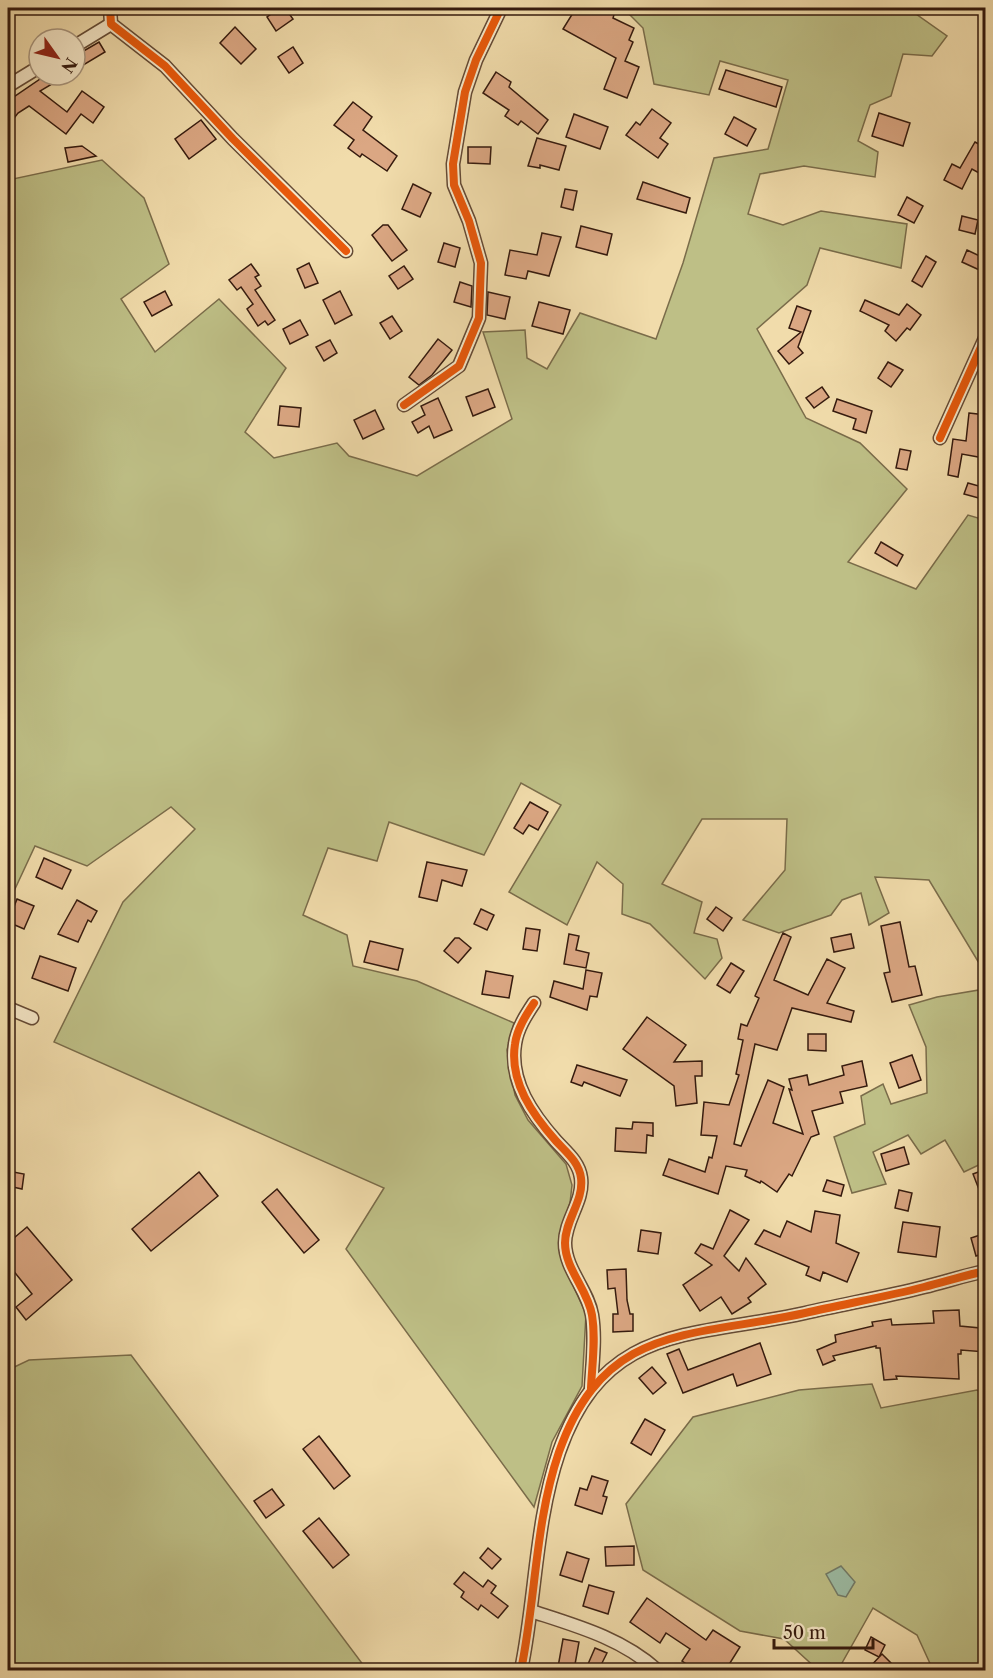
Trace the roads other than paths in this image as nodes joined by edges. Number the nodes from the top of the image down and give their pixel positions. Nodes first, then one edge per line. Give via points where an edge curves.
1 (110, 8) edge
2 (501, 8) edge
3 (111, 24) junction
4 (87, 39) edge
5 (27, 74) edge
6 (8, 86) edge
7 (346, 251) dead end
8 (986, 336) edge
9 (404, 405) dead end
10 (940, 438) dead end
11 (534, 1003) dead end
12 (8, 1008) edge
13 (32, 1018) dead end
14 (986, 1271) edge
15 (591, 1388) junction
16 (531, 1611) junction
17 (521, 1671) edge
18 (657, 1671) edge

1 - 3 street
2 - 9 street via 465,92 453,164 454,185 481,263 479,318 459,366
3 - 4 street
3 - 7 street via 165,66
5 - 6 street
8 - 10 street
11 - 15 street via 514,1044 515,1061 535,1117 576,1163 582,1178 565,1244 592,1315
12 - 13 street
14 - 15 street via 795,1315 672,1336 616,1364
15 - 16 street via 559,1452 545,1503
16 - 17 street
16 - 18 street via 600,1634 638,1653

